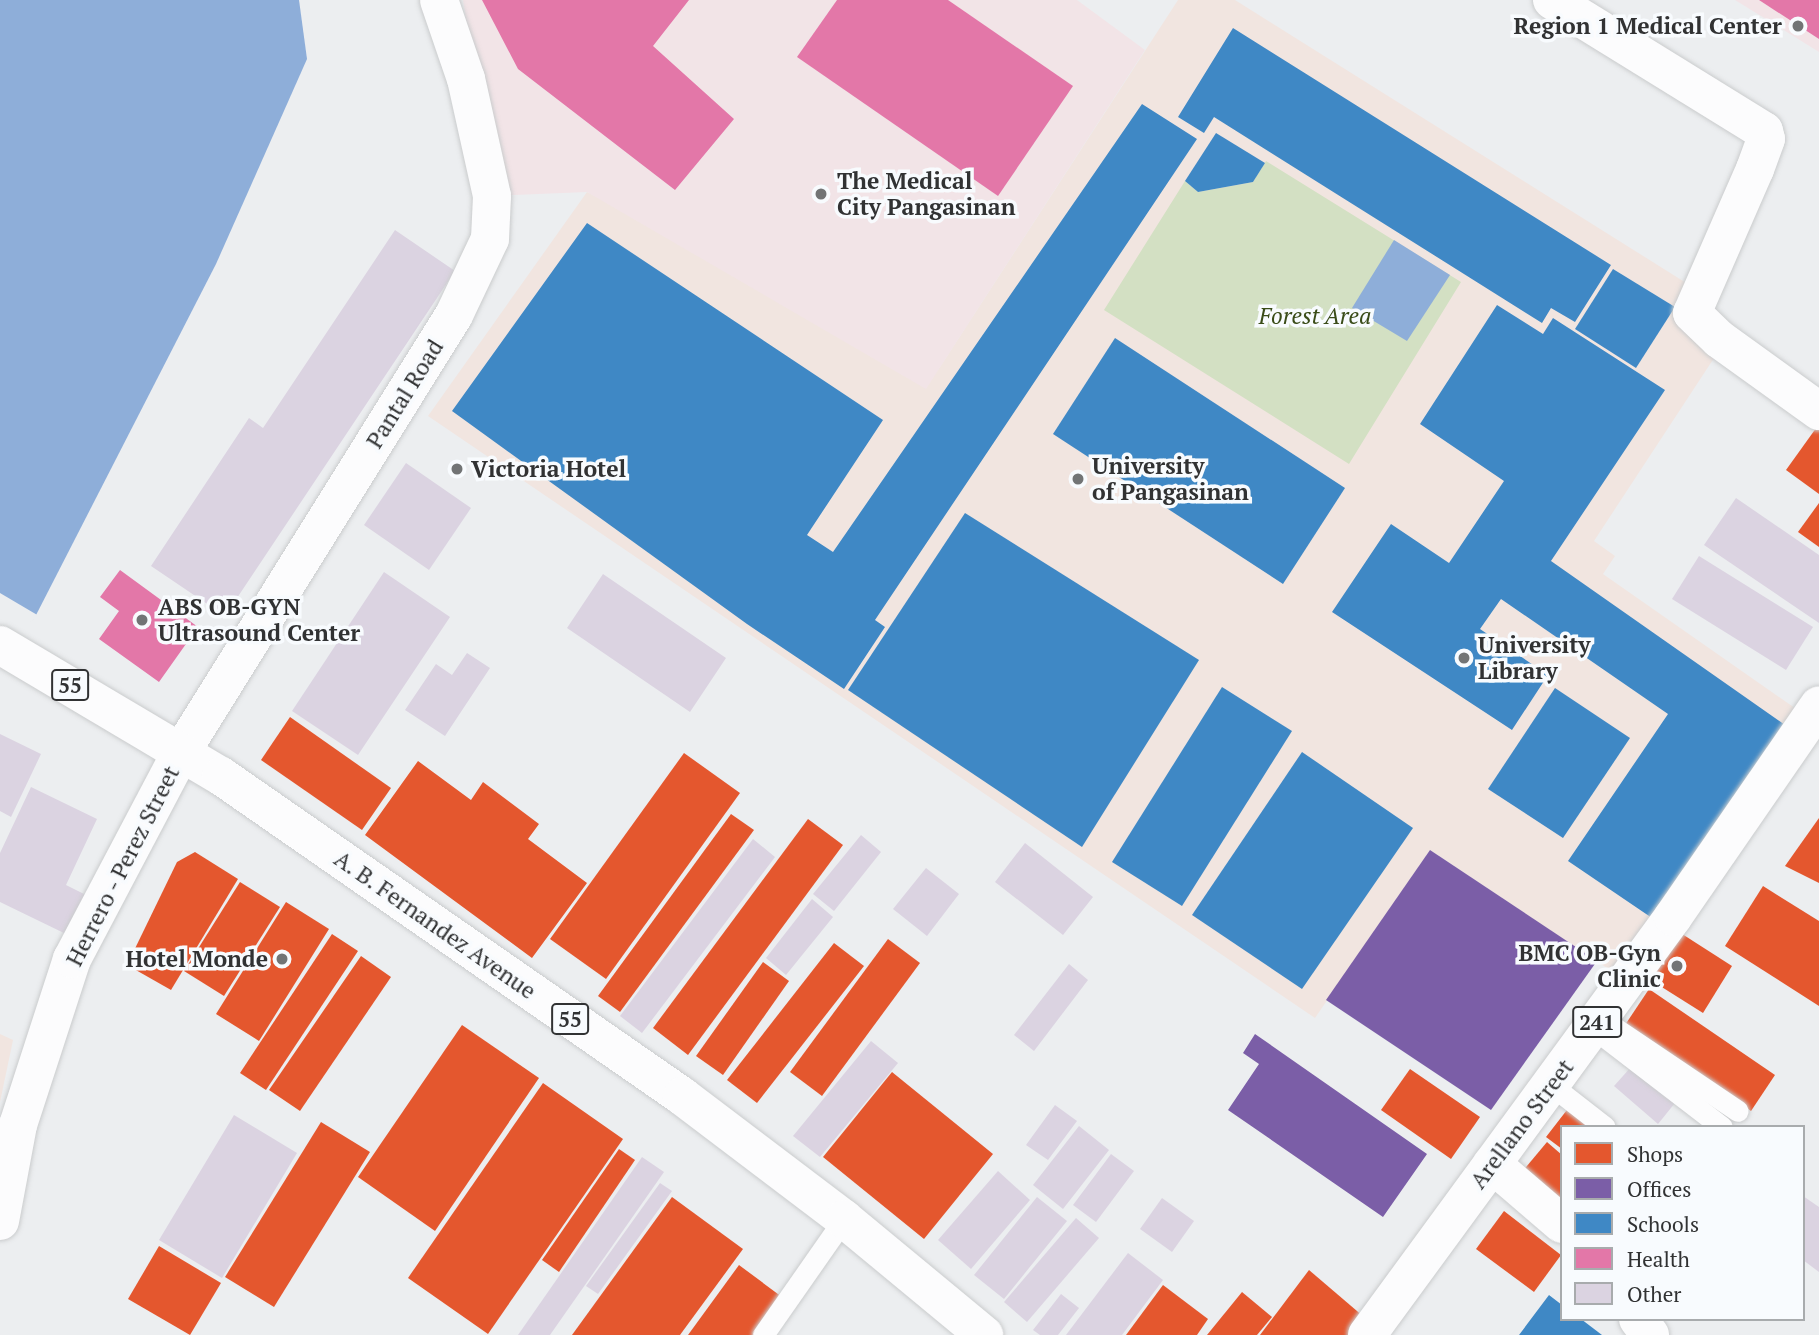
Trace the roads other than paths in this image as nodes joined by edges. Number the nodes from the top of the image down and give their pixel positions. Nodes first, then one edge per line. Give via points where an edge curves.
1 (439, 0) edge
2 (1552, 0) edge
3 (1819, 411) edge
4 (0, 645) edge
5 (1819, 705) edge
6 (180, 754) junction
7 (1596, 1023) junction
8 (1551, 1085) junction
9 (1738, 1111) dead end
10 (1602, 1125) edge
11 (1721, 1125) edge
12 (1492, 1164) junction
13 (844, 1219) junction
14 (0, 1220) edge
15 (1560, 1222) edge
16 (763, 1335) edge
17 (984, 1335) edge
18 (1367, 1335) edge

1 - 6 main road, Pantal Road via 466,79 492,196 489,239 454,315
2 - 3 main road via 1763,131 1766,138 1755,169 1692,313
4 - 6 main road, A. B. Fernandez Avenue / 55 via 140,725
5 - 7 main road, Arellano Street / 241
6 - 13 main road, A. B. Fernandez Avenue / 55 via 221,776 670,1088
6 - 14 main road, Herrero - Perez Street via 72,960 18,1125
7 - 8 main road, Arellano Street / 241
7 - 9 lane
7 - 11 lane
8 - 10 lane
8 - 12 main road, Arellano Street / 241
12 - 15 main road
12 - 18 main road, Arellano Street / 241
13 - 16 lane
13 - 17 main road, A. B. Fernandez Avenue / 55

